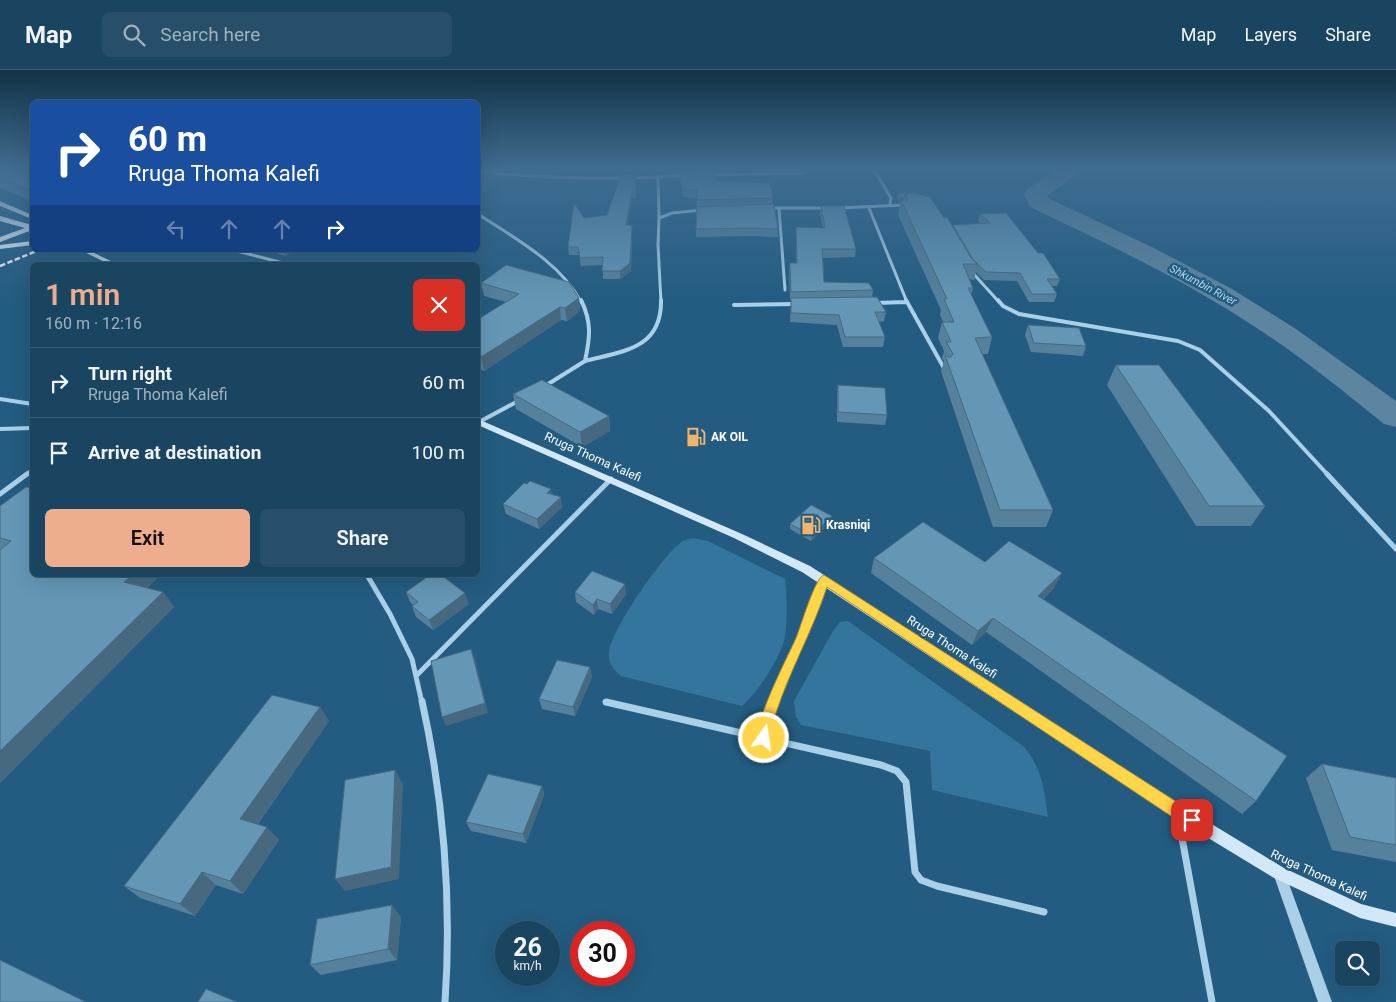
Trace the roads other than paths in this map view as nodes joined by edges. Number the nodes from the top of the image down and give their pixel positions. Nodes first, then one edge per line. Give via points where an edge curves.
1 (659, 213) edge
2 (671, 213) edge
3 (779, 213) edge
4 (871, 213) edge
5 (480, 215) edge
6 (659, 218) junction
7 (0, 219) edge
8 (30, 228) edge
9 (30, 229) edge
10 (0, 240) edge
11 (30, 243) edge
12 (0, 247) edge
13 (87, 252) edge
14 (241, 252) edge
15 (109, 262) edge
16 (279, 262) edge
17 (966, 263) edge
18 (785, 290) dead end
19 (907, 302) junction
20 (868, 303) edge
21 (801, 304) edge
22 (734, 305) dead end
23 (584, 361) junction
24 (945, 371) edge
25 (542, 388) edge
26 (527, 396) edge
27 (0, 399) edge
28 (30, 404) edge
29 (480, 421) edge
30 (480, 423) edge
31 (30, 428) edge
32 (0, 429) edge
33 (30, 472) edge
34 (611, 479) junction
35 (0, 494) edge
36 (1396, 549) edge
37 (368, 577) edge
38 (824, 579) junction
39 (416, 676) junction
40 (606, 702) dead end
41 (764, 738) junction
42 (1177, 811) junction
43 (1279, 874) junction
44 (1044, 912) dead end
45 (1396, 920) edge
46 (446, 1002) edge
47 (1212, 1002) edge
48 (1325, 1002) edge

1 - 6 street
2 - 6 street
3 - 18 street
4 - 19 street
5 - 23 street via 555,267 577,294 591,329
6 - 23 street via 661,310 657,329 634,348
7 - 8 main road
9 - 10 main road
11 - 12 main road
13 - 15 main road
14 - 16 street
17 - 36 street via 1004,306 1014,312 1056,322 1178,341 1200,350 1269,411
19 - 20 street
19 - 24 street
21 - 22 street
23 - 25 street
26 - 29 street
27 - 28 street
30 - 34 main road, Rruga Thoma Kalefi
31 - 32 street
33 - 35 street
34 - 38 main road, Rruga Thoma Kalefi
34 - 39 street
37 - 39 street via 412,659
38 - 41 street via 770,712
38 - 42 main road, Rruga Thoma Kalefi
39 - 46 street via 445,835 449,947
40 - 41 street
41 - 44 street via 898,771 906,782 915,872 921,880
42 - 43 main road, Rruga Thoma Kalefi
42 - 47 street
43 - 45 main road, Rruga Thoma Kalefi via 1360,911
43 - 48 street

